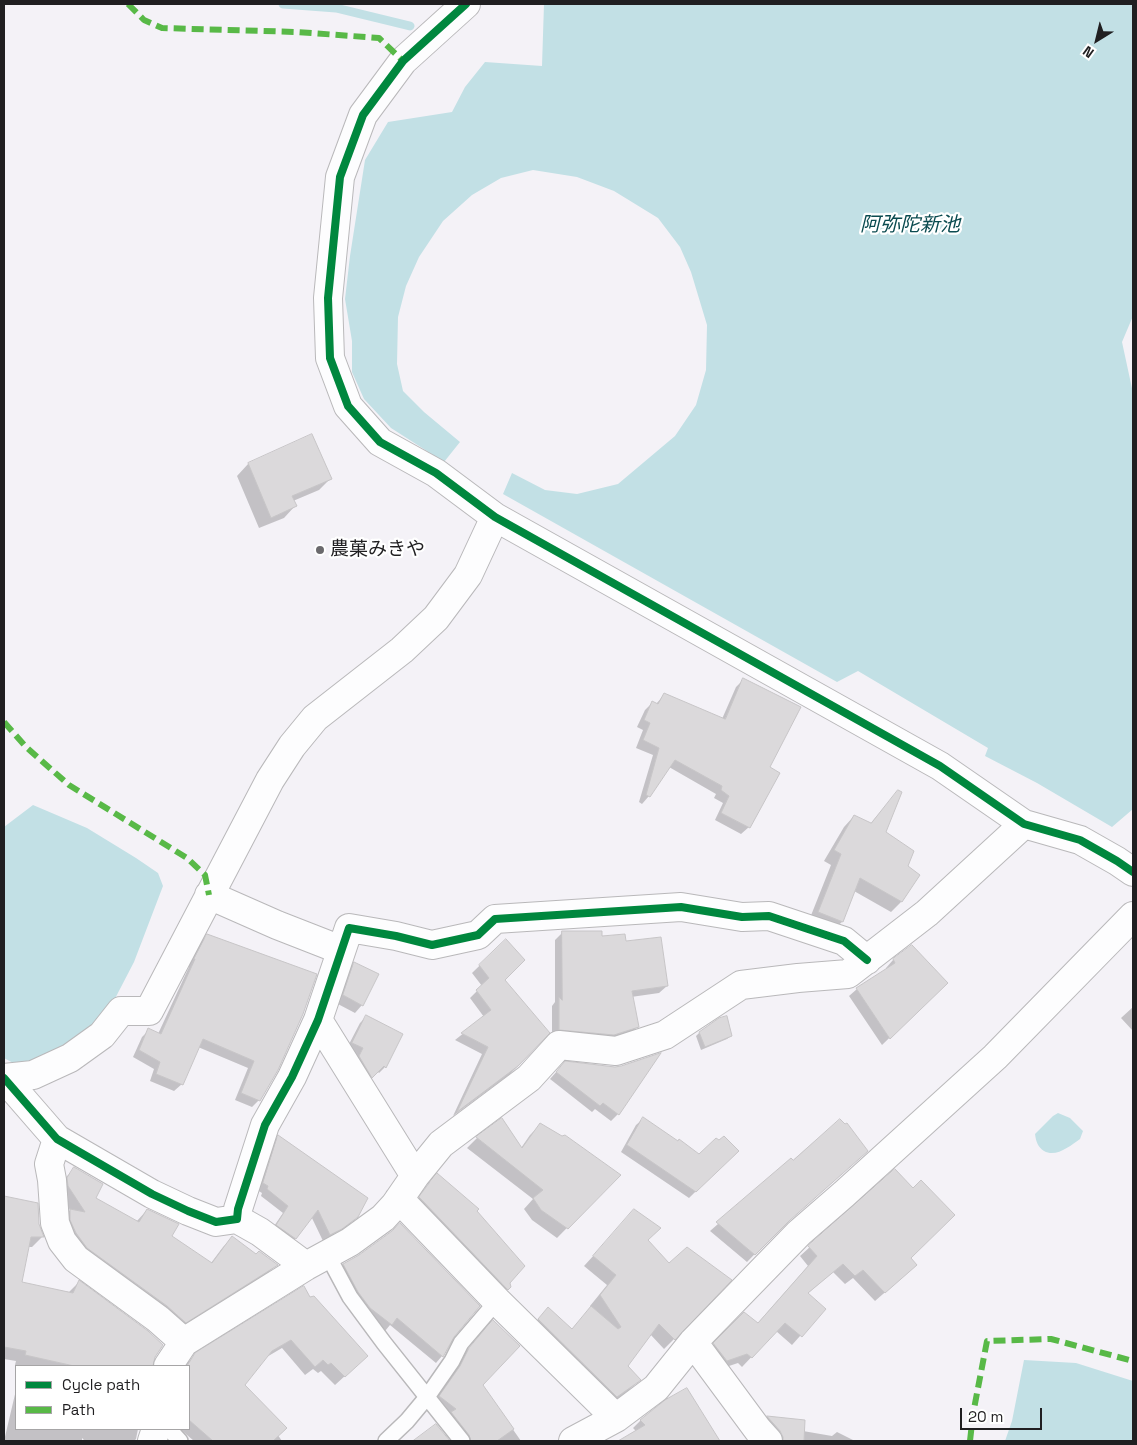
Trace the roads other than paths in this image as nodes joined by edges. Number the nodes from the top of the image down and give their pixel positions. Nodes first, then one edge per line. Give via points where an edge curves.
1 (466, 4) edge
2 (495, 517) junction
3 (1024, 824) junction
4 (1133, 872) edge
5 (209, 896) junction
6 (1133, 916) edge
7 (341, 950) junction
8 (866, 960) junction
9 (318, 1020) junction
10 (4, 1078) edge
11 (57, 1139) junction
12 (415, 1176) junction
13 (399, 1199) junction
14 (237, 1219) junction
15 (316, 1260) junction
16 (497, 1301) junction
17 (184, 1342) junction
18 (693, 1342) junction
19 (169, 1365) edge
20 (427, 1397) junction
21 (616, 1418) junction
22 (170, 1430) edge
23 (180, 1441) edge
24 (386, 1441) edge
25 (462, 1441) edge
26 (573, 1441) edge
27 (768, 1441) edge

1 - 2 street via 403,61 364,115 340,177 328,298 330,358 348,406 380,442 436,472
2 - 3 street via 940,766
2 - 5 street via 468,575 436,618 402,650 315,718 292,746 270,780
3 - 4 street via 1080,840
3 - 8 street via 927,913
5 - 7 street
5 - 10 street via 149,1010 121,1012 102,1035 70,1058 33,1074
6 - 18 street via 995,1057 799,1233
7 - 8 street via 349,928 432,945 478,935 495,919 681,907 742,917 769,916 844,941
7 - 9 street
8 - 12 street via 848,974 741,985 665,1034 616,1051 559,1045 529,1078 441,1144
9 - 12 street
9 - 14 street via 265,1125
10 - 11 street
11 - 14 street via 188,1211 216,1222
11 - 17 street via 50,1164 55,1223 62,1241 76,1259
12 - 13 street
13 - 15 street via 382,1218 350,1242
13 - 16 street
14 - 15 street
15 - 17 street
15 - 20 lane via 350,1297
16 - 20 lane via 461,1343
16 - 21 street
17 - 19 street
18 - 21 street via 656,1388
18 - 27 street
20 - 24 lane
20 - 25 lane
21 - 26 street
22 - 23 lane

